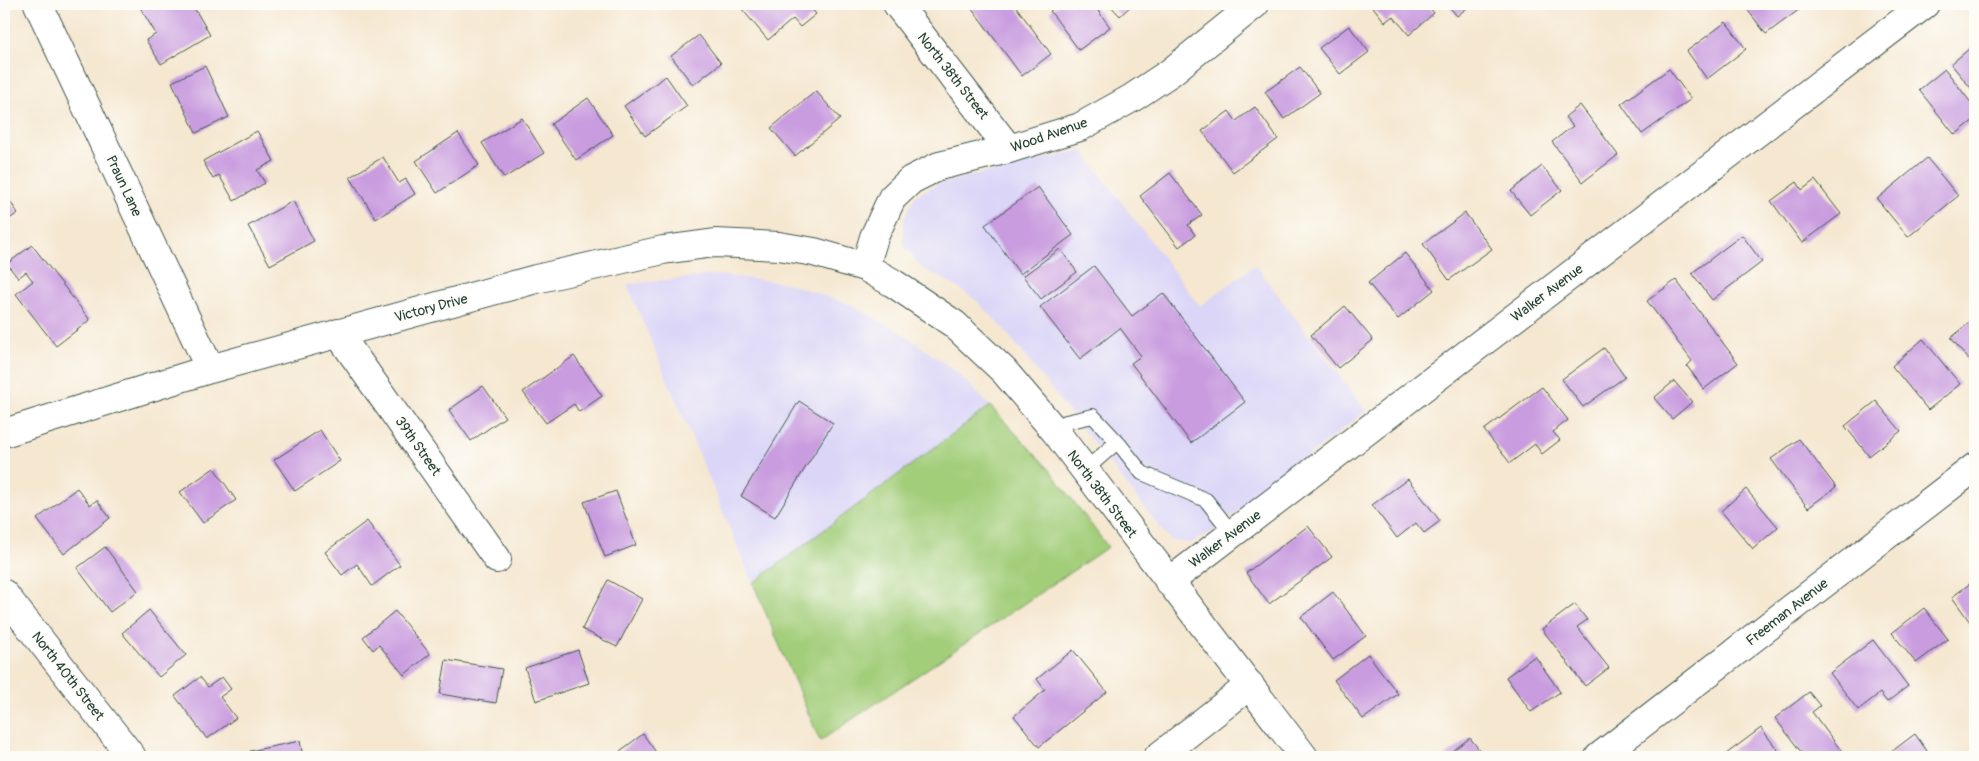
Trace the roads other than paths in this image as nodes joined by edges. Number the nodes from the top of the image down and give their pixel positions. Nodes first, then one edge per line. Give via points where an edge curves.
1 (38, 4) edge
2 (897, 4) edge
3 (1256, 4) edge
4 (1925, 4) edge
5 (1009, 149) junction
6 (865, 267) junction
7 (338, 334) junction
8 (210, 369) junction
9 (1054, 431) junction
10 (4, 432) edge
11 (1117, 442) junction
12 (1975, 467) edge
13 (1084, 471) junction
14 (1232, 533) junction
15 (497, 559) dead end
16 (1169, 582) junction
17 (4, 594) edge
18 (1250, 686) junction
19 (132, 757) edge
20 (1158, 757) edge
21 (1304, 757) edge
22 (1599, 757) edge

1 - 8 street, Praun Lane
2 - 5 street, North 38th Street
3 - 5 street, Wood Avenue via 1171,72 1132,98 1080,127
4 - 14 street, Walker Avenue
5 - 6 street, Wood Avenue via 939,166 911,180 892,198 874,237
6 - 7 street, Victory Drive via 779,246 715,243 662,250 546,277
6 - 9 street, North 38th Street via 954,324 1004,371
7 - 8 street, Victory Drive
7 - 15 street, 39th Street
8 - 10 street, Victory Drive
9 - 11 lane via 1066,422 1093,416
9 - 13 street, North 38th Street
11 - 13 lane
11 - 14 lane via 1142,473 1206,500
12 - 22 street, Freeman Avenue
13 - 16 street, North 38th Street
14 - 16 street, Walker Avenue
16 - 18 street, North 38th Street
17 - 19 street, North 40th Street
18 - 20 street
18 - 21 street, North 38th Street

